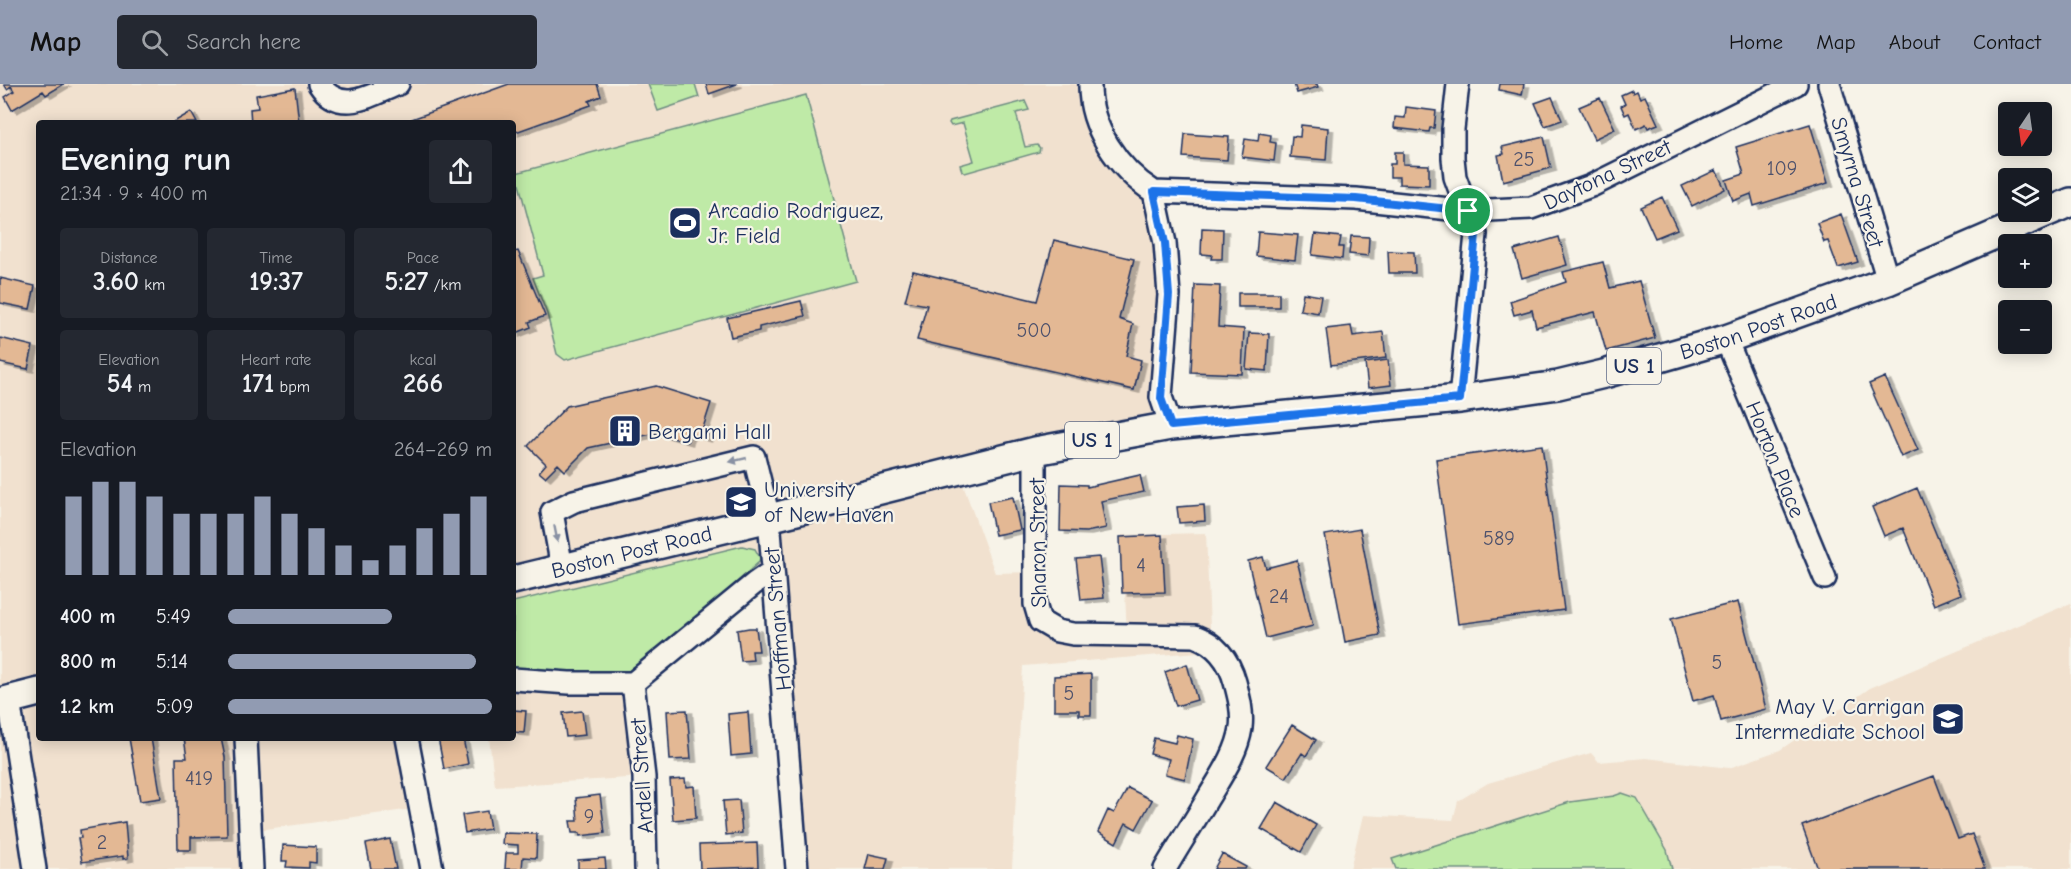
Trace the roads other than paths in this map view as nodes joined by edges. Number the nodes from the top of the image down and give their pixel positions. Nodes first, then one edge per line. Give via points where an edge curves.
1 (319, 84) edge
2 (398, 84) edge
3 (1090, 84) edge
4 (1458, 84) edge
5 (1796, 84) edge
6 (1829, 84) edge
7 (1154, 192) junction
8 (2071, 202) edge
9 (1468, 211) junction
10 (1888, 280) junction
11 (1726, 339) junction
12 (1460, 399) junction
13 (1171, 426) junction
14 (1035, 450) junction
15 (769, 518) junction
16 (562, 568) junction
17 (772, 572) junction
18 (1825, 578) dead end
19 (516, 579) edge
20 (516, 679) edge
21 (633, 683) junction
22 (36, 693) edge
23 (4, 701) edge
24 (246, 741) edge
25 (408, 741) edge
26 (34, 869) edge
27 (252, 869) edge
28 (432, 869) edge
29 (646, 869) edge
30 (797, 869) edge
31 (1165, 869) edge

1 - 2 street via 326,94 345,102
3 - 7 street via 1092,111 1104,139 1139,183
4 - 9 street via 1453,158 1455,177
5 - 9 street, Daytona Street via 1591,186 1531,208
6 - 10 street, Smyrna Street
7 - 9 street, Daytona Street via 1356,199
7 - 13 street via 1165,243 1169,295 1161,398
8 - 10 main road, Boston Post Road / US 1
9 - 12 street via 1476,234
10 - 11 main road, Boston Post Road / US 1
11 - 12 main road, Boston Post Road / US 1 via 1558,385
11 - 18 street, Horton Place
12 - 13 main road, Boston Post Road / US 1
13 - 14 main road, Boston Post Road / US 1
14 - 15 main road, Boston Post Road / US 1
14 - 31 street, Sharon Street via 1035,604 1040,621 1057,631 1073,634 1195,636 1219,651 1230,668 1241,710 1239,738 1227,766
15 - 16 main road, Boston Post Road / US 1
15 -> 16 street, Hoffman Street via 754,457 654,480 574,501 552,512
15 - 17 street, Hoffman Street
16 - 19 main road, Boston Post Road / US 1
17 - 21 street
17 - 30 street, Hoffman Street
20 - 21 street
21 - 29 street, Ardell Street via 644,777
22 - 23 main road
23 - 26 street
24 - 27 street
25 - 28 street

